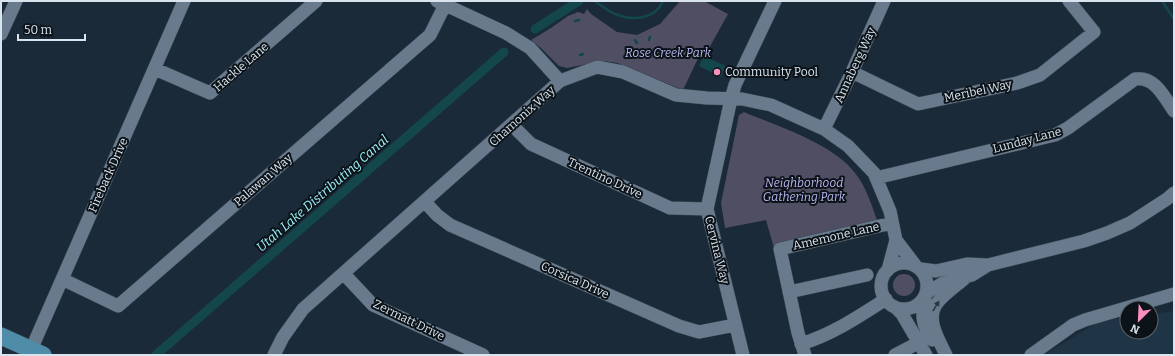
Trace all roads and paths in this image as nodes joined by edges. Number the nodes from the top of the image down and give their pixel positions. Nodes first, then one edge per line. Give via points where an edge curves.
1 (184, 1) edge
2 (316, 1) edge
3 (775, 1) edge
4 (884, 1) edge
5 (1068, 1) edge
6 (12, 2) edge
7 (441, 3) edge
8 (1, 34) edge
9 (155, 69) junction
10 (852, 72) junction
11 (560, 82) junction
12 (730, 99) junction
13 (1174, 111) edge
14 (512, 125) junction
15 (824, 129) junction
16 (876, 178) junction
17 (1174, 193) edge
18 (425, 202) junction
19 (707, 209) junction
20 (892, 223) junction
21 (896, 240) junction
22 (988, 265) junction
23 (918, 267) junction
24 (888, 270) junction
25 (344, 274) junction
26 (867, 275) dead end
27 (967, 276) junction
28 (62, 279) junction
29 (789, 292) junction
30 (1174, 294) edge
31 (926, 295) junction
32 (890, 303) junction
33 (735, 325) junction
34 (1, 336) edge
35 (918, 343) junction
36 (803, 350) edge
37 (37, 352) edge
38 (274, 355) edge
39 (483, 355) edge
40 (743, 355) edge
41 (895, 355) edge
42 (926, 355) edge
43 (942, 355) edge
44 (946, 355) edge
45 (1031, 355) edge

1 - 9 street, Fireback Drive
2 - 9 street, Hackle Lane via 210,93
3 - 12 street, Cervina Way
4 - 10 street, Annaberg Way
5 - 10 street, Meribel Way via 1094,32 1040,75 1017,83 918,104
6 - 8 street
7 - 11 street via 506,33 530,48
7 - 28 street, Palawan Way via 430,35 118,306
9 - 28 street, Fireback Drive
10 - 15 street, Annaberg Way
11 - 12 street, Chamonix Way via 597,67 623,72 676,95
11 - 14 street, Chamonix Way
12 - 15 street, Chamonix Way via 771,105
12 - 19 street, Cervina Way
13 - 16 street, Lunday Lane via 1153,82 1135,79 1056,134
14 - 18 street, Chamonix Way
14 - 19 street, Trentino Drive via 531,144 670,208
15 - 16 street, Chamonix Way via 848,146
16 - 20 street, Chamonix Way via 890,211
17 - 22 street via 1130,223 1107,233
18 - 25 street, Chamonix Way
18 - 33 street, Corsica Drive via 450,225 679,326 699,332
19 - 33 street, Cervina Way
20 - 21 street, Chamonix Way
20 - 29 street, Amemone Lane via 780,249
21 - 23 street, Chamonix Way
21 - 24 street, Chamonix Way
22 - 23 street via 967,264 936,271
22 - 27 street
23 - 24 street via 905,263 896,264
23 - 31 street via 926,276
24 - 32 street via 881,282 882,290
25 - 38 street, Chamonix Way via 304,309 283,337
25 - 39 street, Zermatt Drive via 374,305
26 - 29 street
27 - 31 street via 943,283
44 -> 27 street via 932,316 938,302
28 - 37 street, Fireback Drive
29 - 36 street
30 - 45 street via 1073,325
31 - 32 street via 920,303 908,309 901,309
31 - 43 street via 922,321 926,332
32 - 35 street via 902,314
32 - 36 street via 815,340
33 - 40 street, Cervina Way
34 - 37 main road
35 - 41 street
35 - 42 street

